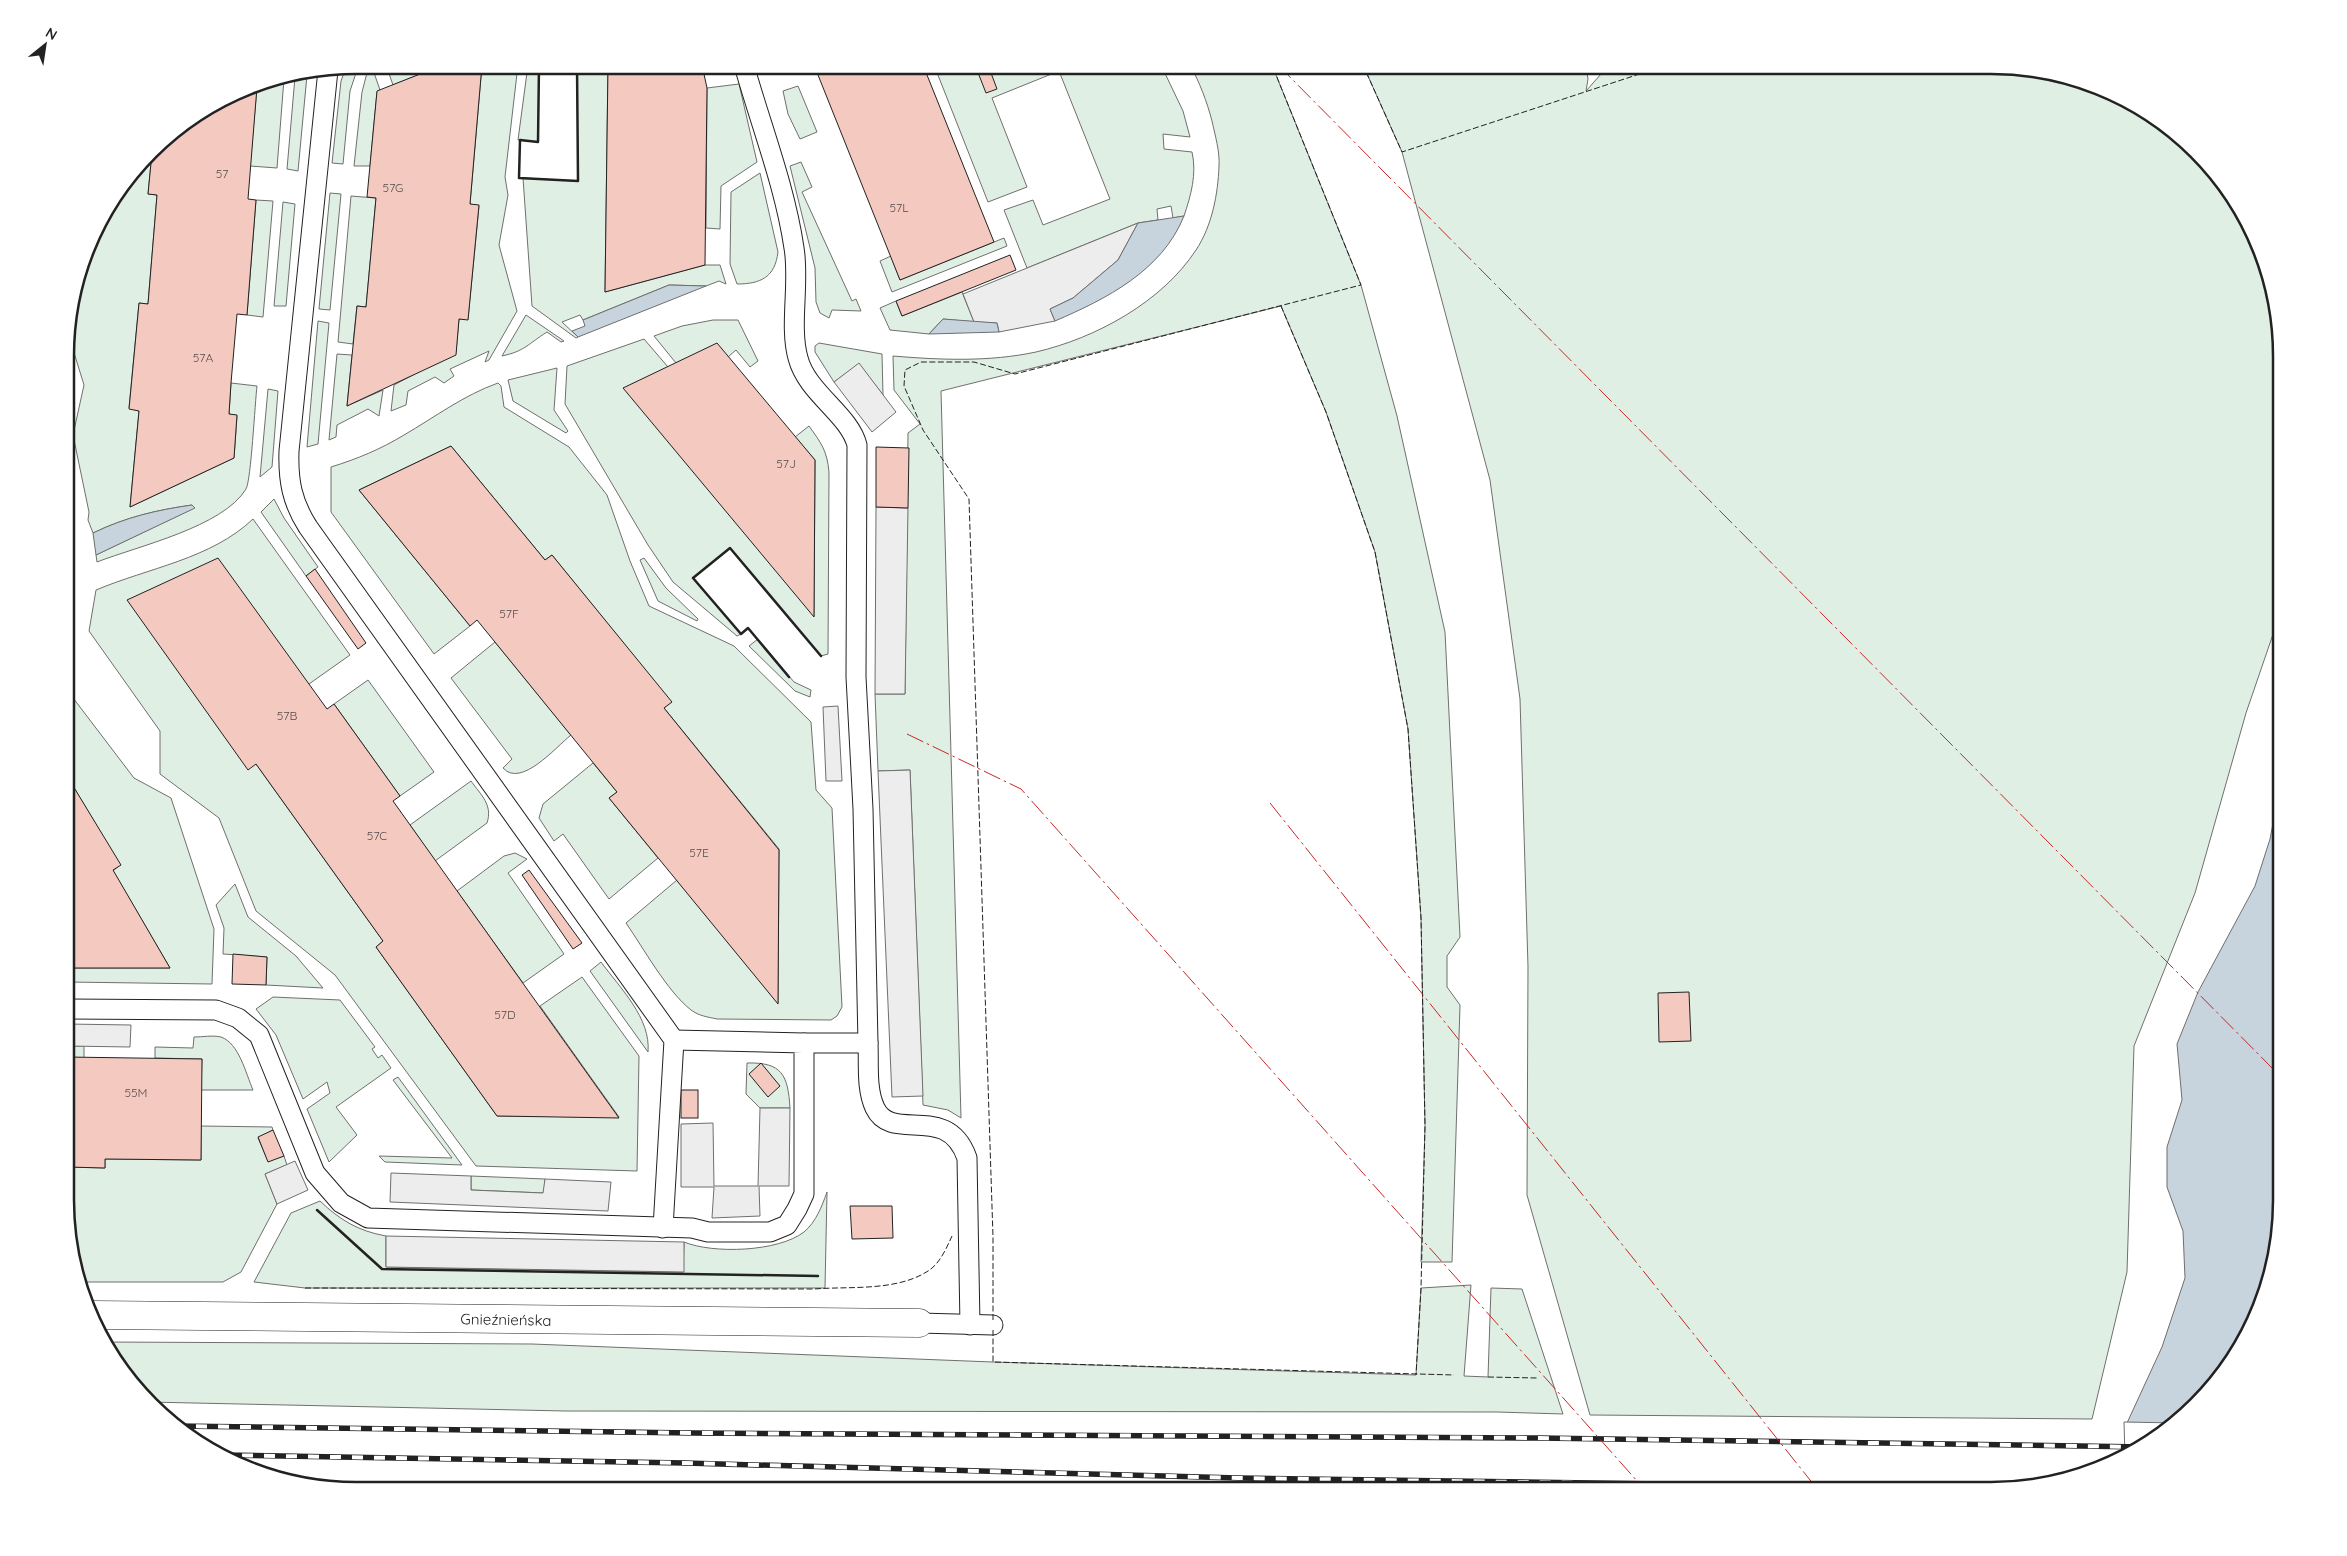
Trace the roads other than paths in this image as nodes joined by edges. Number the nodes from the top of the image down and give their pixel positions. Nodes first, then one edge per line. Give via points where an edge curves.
1 (747, 74) edge
2 (327, 75) edge
3 (74, 1008) edge
4 (674, 1040) junction
5 (804, 1043) junction
6 (868, 1043) junction
7 (663, 1228) junction
8 (98, 1315) edge
9 (919, 1323) joint
10 (970, 1325) junction
11 (994, 1325) dead end

1 - 6 lane via 773,160 794,248 797,356 802,372 851,432 857,445 856,677 863,810
2 - 4 lane via 289,451 288,472 297,510
3 - 7 lane via 216,1010 238,1018 259,1035 315,1173 341,1203 368,1218
4 - 5 lane
4 - 7 lane
5 - 6 lane
5 - 7 lane via 804,1194 787,1225 770,1232
6 - 10 lane via 870,1094 880,1116 900,1124 941,1128 962,1144 967,1158
8 - 9 street, Gnieźnieńska
9 - 10 lane
10 - 11 lane

